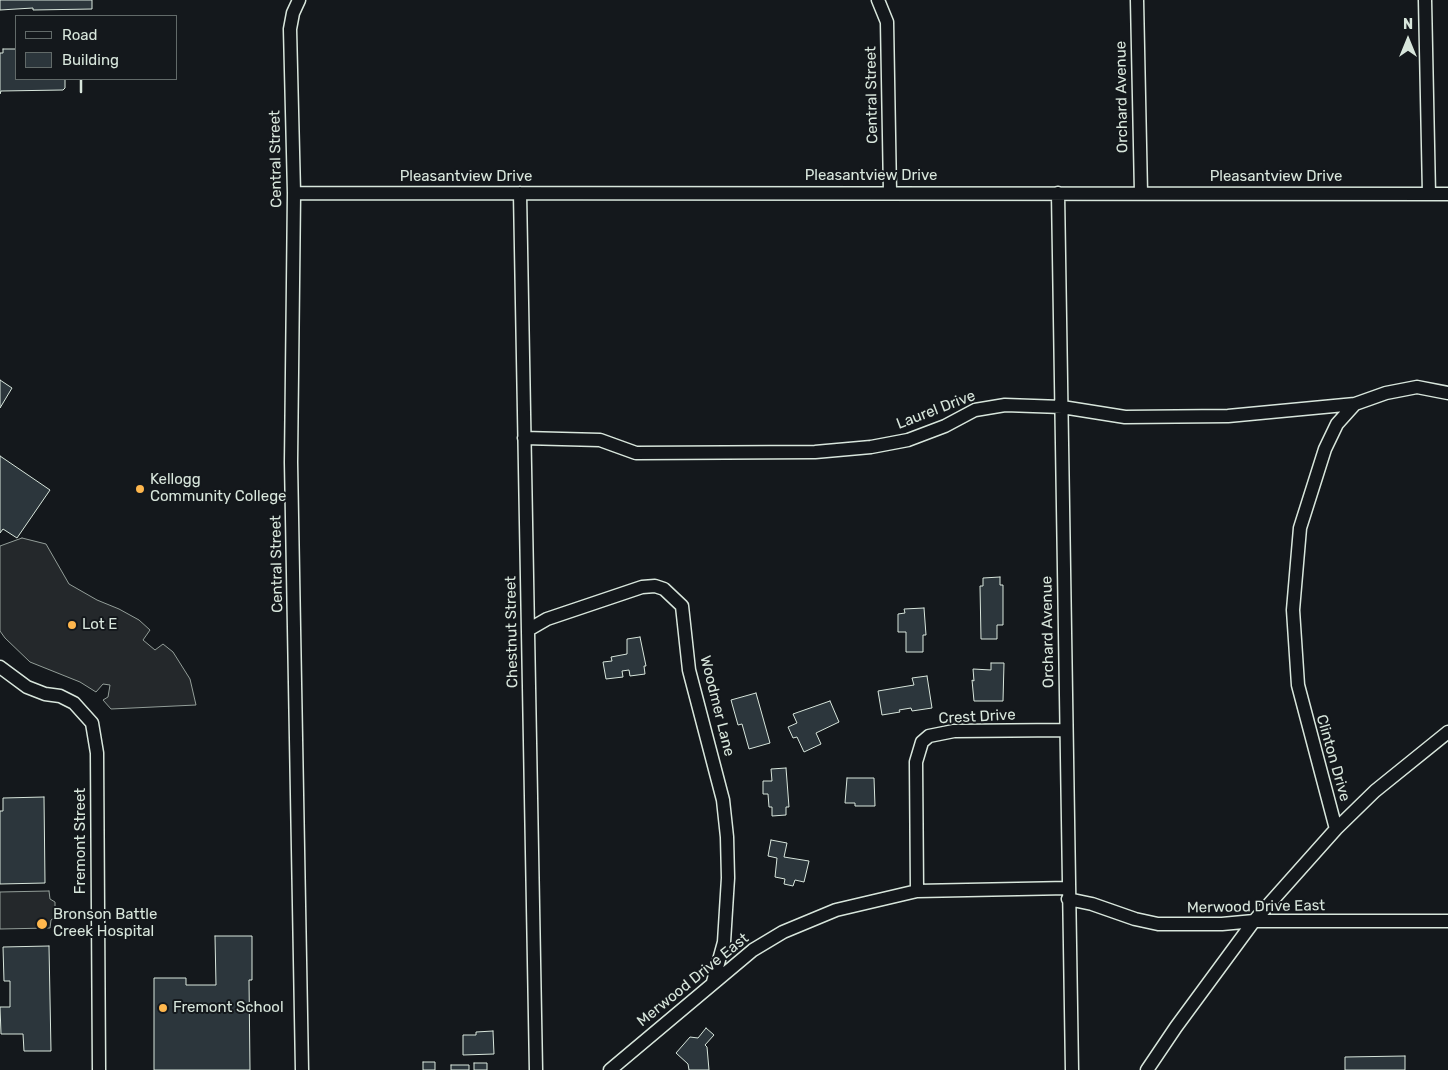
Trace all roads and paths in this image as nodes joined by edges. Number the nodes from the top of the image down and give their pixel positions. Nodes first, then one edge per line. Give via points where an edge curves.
1 (299, 0) edge
2 (878, 0) edge
3 (1137, 0) edge
4 (1425, 0) edge
5 (890, 192) junction
6 (294, 193) junction
7 (520, 193) junction
8 (1058, 193) junction
9 (1140, 193) junction
10 (1428, 194) junction
11 (1448, 194) edge
12 (1448, 393) edge
13 (1355, 404) junction
14 (1062, 406) junction
15 (524, 438) junction
16 (528, 630) junction
17 (0, 667) edge
18 (1065, 730) junction
19 (1448, 732) edge
20 (1336, 829) junction
21 (917, 891) junction
22 (1068, 894) junction
23 (1254, 921) junction
24 (1448, 921) edge
25 (712, 982) junction
26 (99, 1070) edge
27 (302, 1070) edge
28 (536, 1070) edge
29 (610, 1070) edge
30 (1072, 1070) edge
31 (1147, 1070) edge

1 - 6 street, Central Street via 290,29
2 - 5 street, Central Street via 887,22
3 - 9 street, Orchard Avenue
4 - 10 street
5 - 7 street, Pleasantview Drive
5 - 8 street, Pleasantview Drive
6 - 7 street, Pleasantview Drive
6 - 27 street, Central Street via 291,462
7 - 15 street, Chestnut Street
8 - 9 street, Pleasantview Drive
8 - 14 street, Orchard Avenue
9 - 10 street, Pleasantview Drive
10 - 11 street, Pleasantview Drive
12 - 13 street, Laurel Drive via 1417,387
13 - 14 street, Laurel Drive via 1209,416 1125,417
13 - 20 street, Clinton Drive via 1337,424 1324,449 1300,528 1293,610 1298,685
14 - 15 street, Laurel Drive via 1005,405 975,410 908,440 815,452 636,453 600,440
14 - 18 street, Orchard Avenue
15 - 16 street, Chestnut Street
16 - 25 street, Woodmer Lane via 547,619 642,587 664,589 682,606 689,670 723,800 727,837 724,942
16 - 28 street, Chestnut Street
17 - 26 street, Fremont Street via 27,688 74,703 92,723 96,754
18 - 21 street, Crest Drive via 954,731 929,736 922,742 916,762
18 - 22 street, Orchard Avenue
19 - 20 street via 1375,790
20 - 23 street
21 - 22 street, Merwood Drive East
21 - 25 street, Merwood Drive East via 836,910 783,932 753,950
22 - 23 street, Merwood Drive East via 1158,924
22 - 30 street, Orchard Avenue
23 - 24 street, Merwood Drive East
23 - 31 street
25 - 29 street, Merwood Drive East

